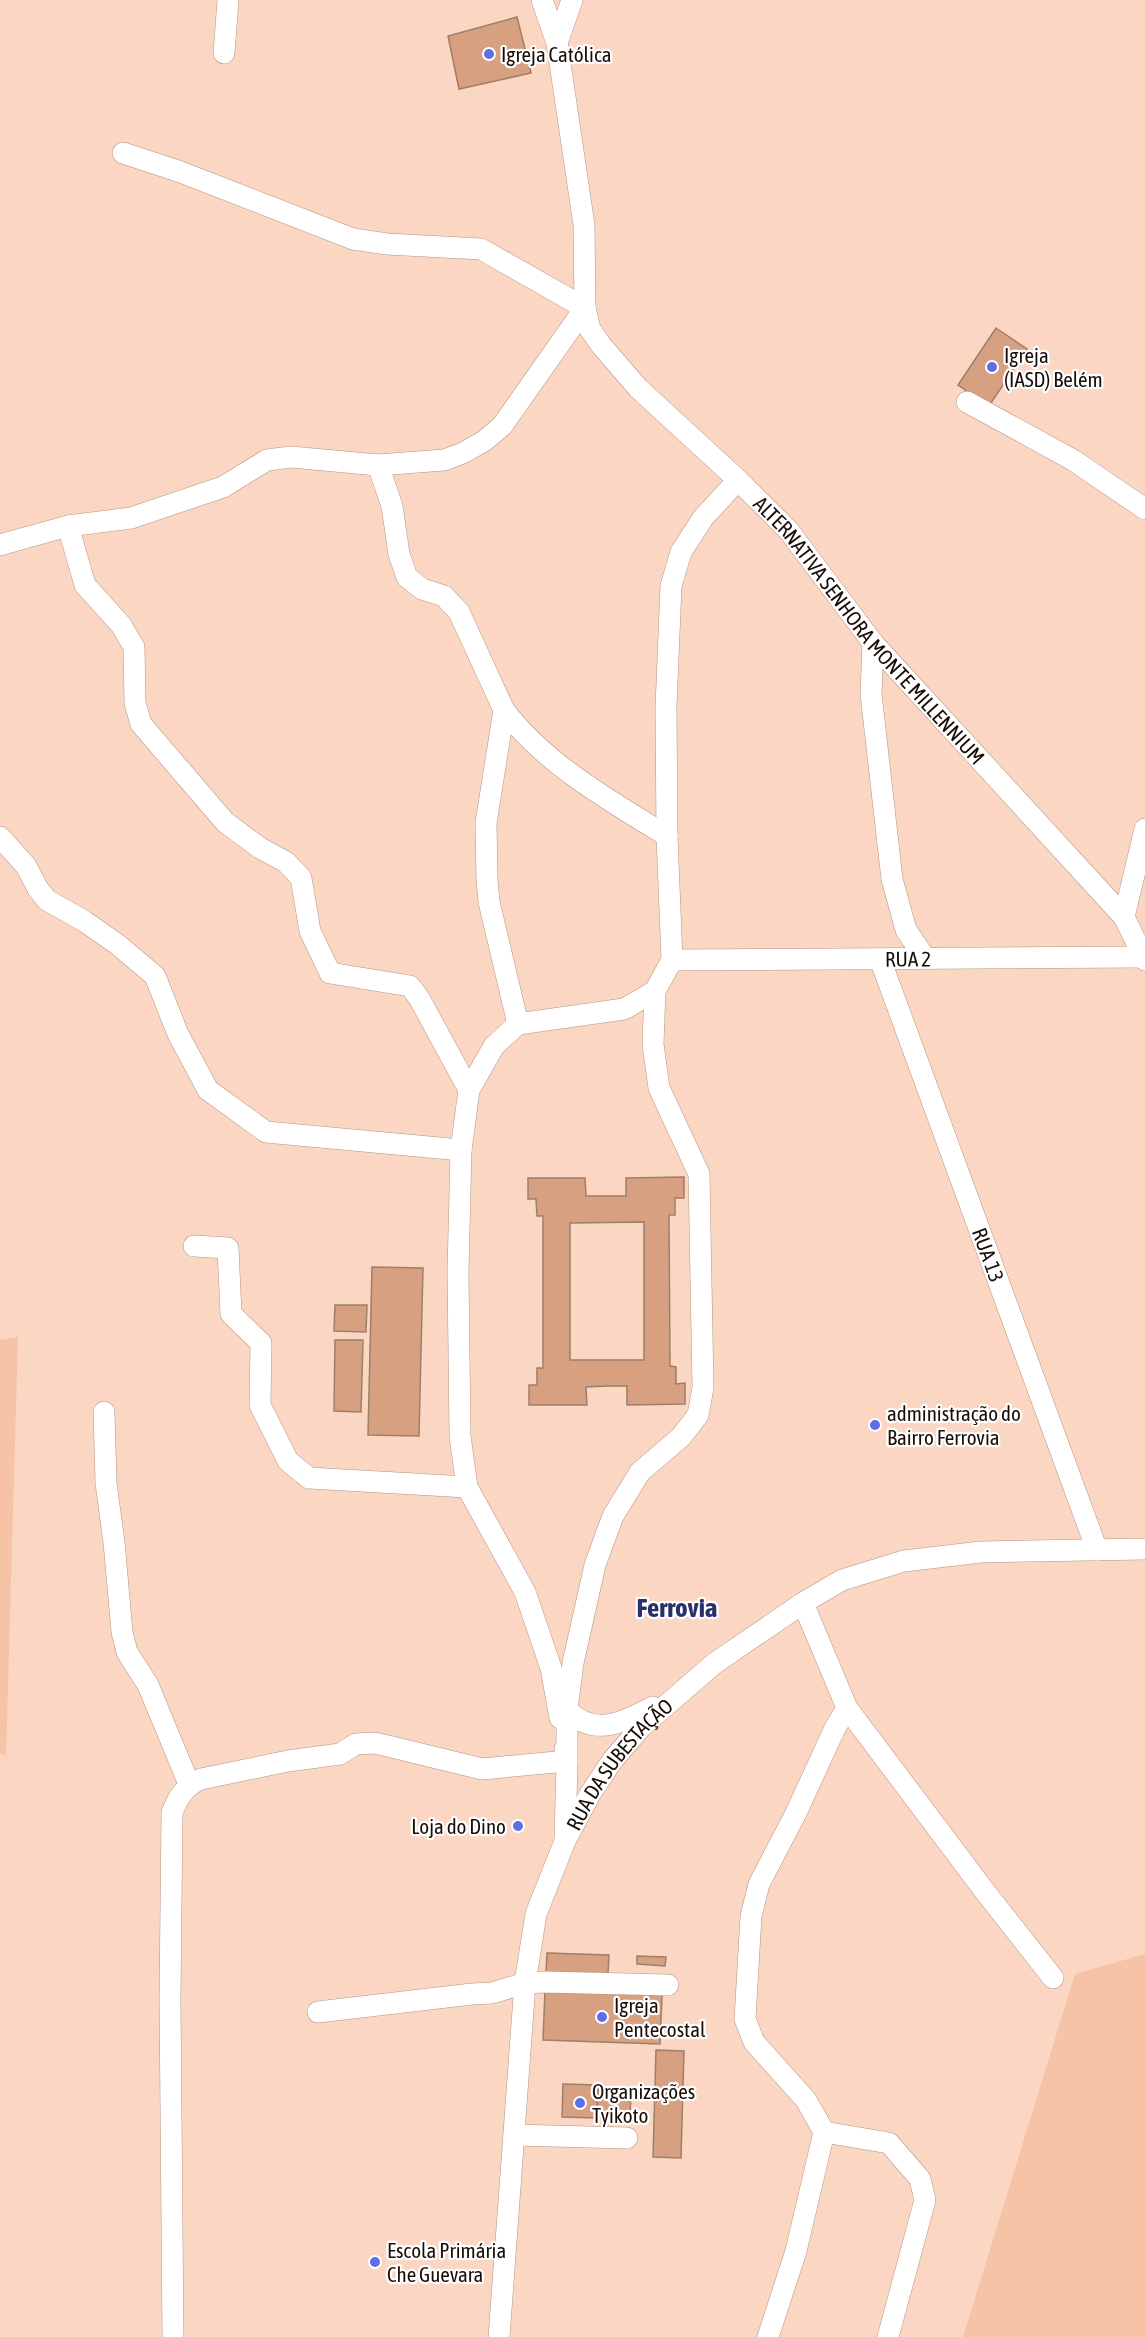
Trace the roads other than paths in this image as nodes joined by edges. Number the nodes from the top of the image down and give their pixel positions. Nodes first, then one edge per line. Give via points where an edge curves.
1 (228, 0) edge
2 (543, 0) edge
3 (572, 0) edge
4 (557, 43) junction
5 (224, 53) dead end
6 (123, 153) dead end
7 (585, 308) junction
8 (968, 402) dead end
9 (378, 465) junction
10 (738, 480) junction
11 (1145, 509) edge
12 (68, 526) junction
13 (0, 545) edge
14 (873, 643) junction
15 (504, 710) junction
16 (1145, 829) edge
17 (667, 836) junction
18 (0, 837) edge
19 (1124, 917) junction
20 (925, 958) junction
21 (1144, 958) edge
22 (880, 959) junction
23 (672, 960) junction
24 (655, 991) junction
25 (518, 1024) junction
26 (470, 1090) junction
27 (461, 1150) junction
28 (194, 1246) dead end
29 (104, 1412) dead end
30 (467, 1487) junction
31 (1145, 1549) edge
32 (1097, 1550) junction
33 (803, 1603) junction
34 (672, 1697) junction
35 (847, 1708) junction
36 (567, 1710) junction
37 (567, 1761) junction
38 (189, 1784) junction
39 (565, 1841) junction
40 (1053, 1978) dead end
41 (525, 1983) junction
42 (668, 1985) dead end
43 (318, 2012) dead end
44 (824, 2132) junction
45 (513, 2134) junction
46 (627, 2138) dead end
47 (173, 2337) edge
48 (499, 2337) edge
49 (768, 2337) edge
50 (888, 2337) edge

1 - 5 street
2 - 4 street, ALTERNATIVA SENHORA MONTE MILLENNIUM
3 - 4 street
4 - 7 street, ALTERNATIVA SENHORA MONTE MILLENNIUM via 584,225
6 - 7 street via 353,239 481,249
7 - 9 street via 502,426 484,441 444,460
7 - 10 street, ALTERNATIVA SENHORA MONTE MILLENNIUM via 590,329 638,388
8 - 11 street via 1073,460
9 - 12 street via 291,456 267,460 223,487 150,512
9 - 15 street via 393,506 399,554 407,577 422,589 444,596 459,612
10 - 14 street, ALTERNATIVA SENHORA MONTE MILLENNIUM via 789,531
10 - 17 street via 703,518 681,552 671,586 666,707
12 - 13 street
12 - 26 street via 85,585 121,625 134,647 135,703 141,724 225,822 285,862 301,878 309,931 330,973 410,986
14 - 19 street, ALTERNATIVA SENHORA MONTE MILLENNIUM
14 - 20 street via 871,694 892,879 906,930
15 - 17 street via 563,768
15 - 25 street via 486,823 487,880
16 - 19 street
17 - 23 street
18 - 27 street via 26,866 47,900 117,944 155,976 178,1034 208,1090 266,1132
19 - 21 street, ALTERNATIVA SENHORA MONTE MILLENNIUM
20 - 21 street, RUA 2
20 - 22 street, RUA 2
22 - 23 street, RUA 2
22 - 32 street, RUA 13
23 - 24 street
24 - 25 street via 624,1008
24 - 36 street via 653,1044 659,1088 699,1173 703,1388 698,1415 681,1437 640,1472 613,1516 594,1565
25 - 26 street via 494,1046
26 - 27 street
27 - 30 street via 460,1436
28 - 30 street via 228,1248 231,1314 261,1343 260,1405 288,1461 309,1479
29 - 38 street via 106,1483 122,1632
30 - 37 street via 525,1592 551,1668
31 - 32 street, RUA DA SUBESTAÇÃO
32 - 33 street, RUA DA SUBESTAÇÃO via 981,1552 904,1561 842,1580
33 - 34 street, RUA DA SUBESTAÇÃO
33 - 35 street
34 - 36 street via 606,1726 579,1722
34 - 39 street, RUA DA SUBESTAÇÃO via 612,1761
35 - 40 street
35 - 44 street via 759,1884 751,1916 745,2019 754,2042 806,2100
36 - 37 street
37 - 38 street via 482,1769 374,1743 356,1744 340,1754 288,1761
37 - 39 street
38 - 47 street via 172,1813
39 - 41 street, RUA DA SUBESTAÇÃO via 536,1914
41 - 42 street
41 - 43 street via 492,1993
41 - 45 street, RUA DA SUBESTAÇÃO
44 - 49 street via 796,2251
44 - 50 street via 889,2144 920,2179 925,2199
45 - 46 street
45 - 48 street, RUA DA SUBESTAÇÃO

